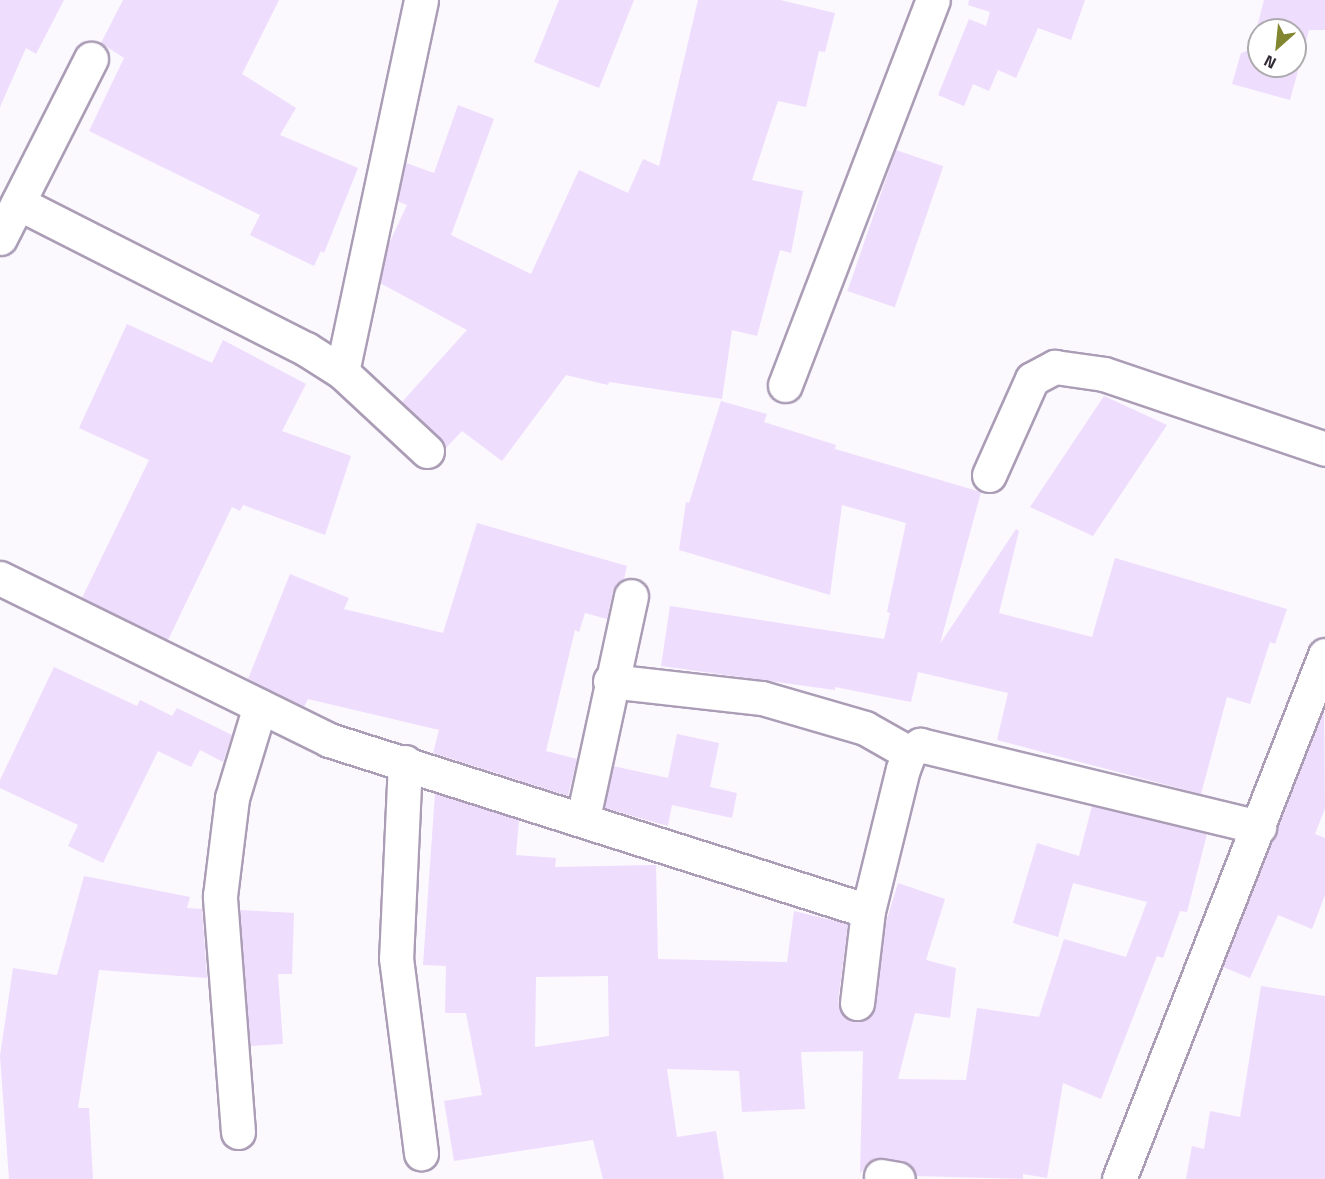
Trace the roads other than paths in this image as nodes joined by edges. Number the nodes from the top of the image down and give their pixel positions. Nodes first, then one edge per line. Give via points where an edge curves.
1 (421, 0) edge
2 (933, 0) edge
3 (91, 59) dead end
4 (18, 203) junction
5 (0, 238) edge
6 (342, 372) junction
7 (785, 385) dead end
8 (1325, 449) edge
9 (427, 451) dead end
10 (989, 475) dead end
11 (0, 578) edge
12 (631, 596) dead end
13 (1325, 655) edge
14 (610, 681) junction
15 (260, 706) junction
16 (909, 753) junction
17 (405, 762) junction
18 (583, 818) junction
19 (1259, 827) junction
20 (868, 911) junction
21 (856, 1003) dead end
22 (238, 1132) dead end
23 (421, 1154) dead end
24 (1119, 1179) edge

1 - 6 street
2 - 7 street
3 - 4 street
4 - 5 street
4 - 6 street via 306,349
6 - 9 street
8 - 10 street via 1104,374 1055,367 1032,379
11 - 15 street
12 - 14 street
13 - 19 street
14 - 16 street via 773,701 865,728
14 - 18 street
15 - 17 street via 329,740
15 - 22 street via 232,798 220,896
16 - 19 street via 920,745
16 - 20 street
17 - 18 street
17 - 23 street via 396,958
18 - 20 street
19 - 24 street
20 - 21 street

